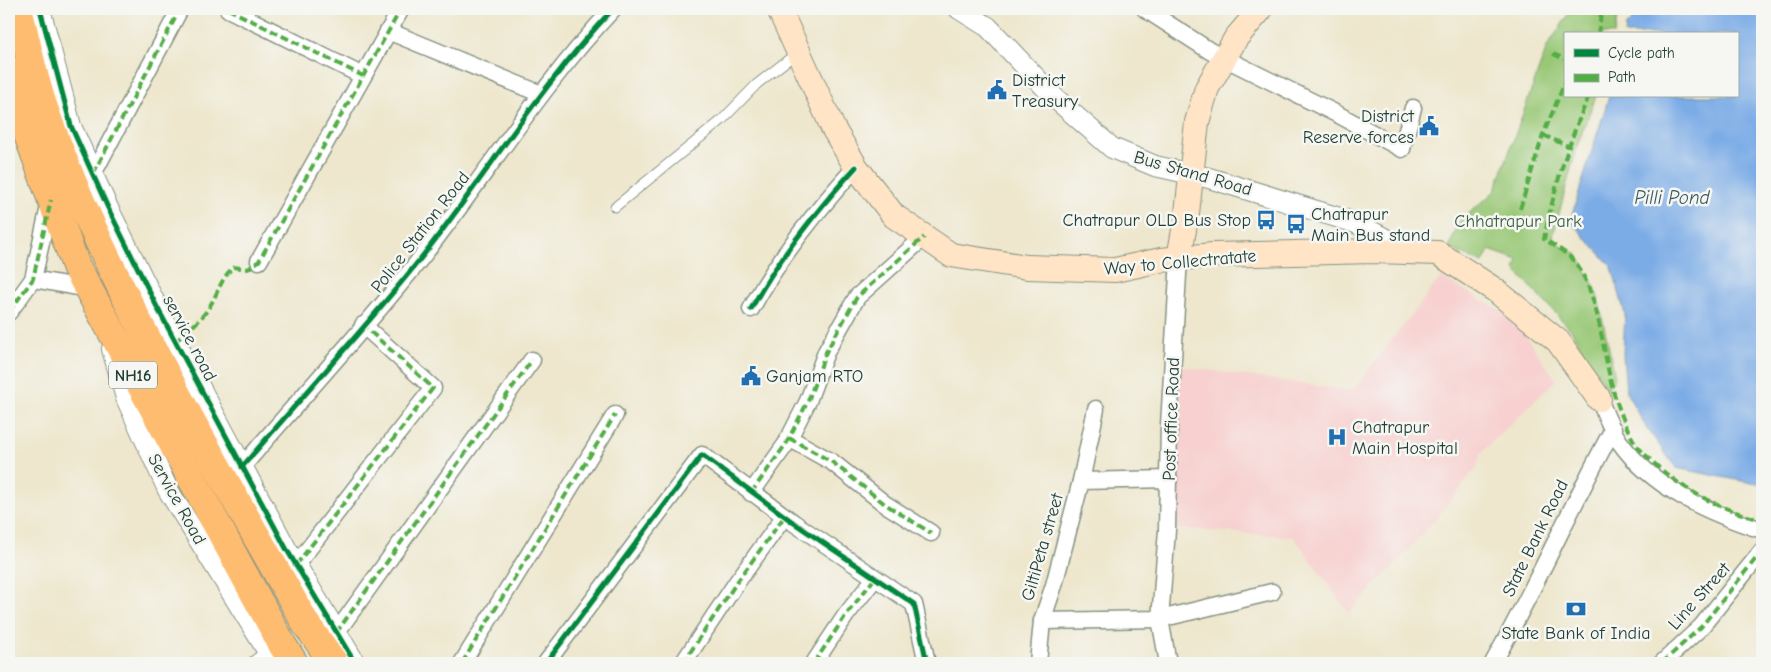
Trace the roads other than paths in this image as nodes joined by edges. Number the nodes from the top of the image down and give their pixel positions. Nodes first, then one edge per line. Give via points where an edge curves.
1 (18, 9) edge
2 (40, 9) edge
3 (180, 9) edge
4 (228, 9) edge
5 (401, 9) edge
6 (613, 9) edge
7 (779, 9) edge
8 (959, 9) edge
9 (1145, 9) edge
10 (1261, 9) edge
11 (388, 31) junction
12 (798, 52) junction
13 (1225, 57) junction
14 (9, 70) edge
15 (363, 76) junction
16 (541, 94) junction
17 (1413, 108) dead end
18 (856, 167) junction
19 (92, 174) junction
20 (1192, 175) junction
21 (51, 200) junction
22 (615, 207) dead end
23 (924, 237) junction
24 (1410, 252) junction
25 (1179, 258) junction
26 (259, 261) dead end
27 (33, 279) junction
28 (88, 289) junction
29 (751, 309) dead end
30 (9, 312) edge
31 (105, 322) junction
32 (363, 325) junction
33 (532, 360) dead end
34 (1599, 399) joint
35 (1096, 408) dead end
36 (615, 415) dead end
37 (1613, 429) junction
38 (789, 438) junction
39 (242, 467) junction
40 (1169, 479) junction
41 (1080, 481) junction
42 (751, 493) junction
43 (784, 517) junction
44 (1762, 530) edge
45 (931, 533) dead end
46 (1762, 551) edge
47 (296, 566) junction
48 (874, 578) junction
49 (1272, 592) dead end
50 (1160, 619) junction
51 (1042, 621) junction
52 (336, 633) junction
53 (271, 656) edge
54 (251, 663) edge
55 (294, 663) edge
56 (334, 663) edge
57 (355, 663) edge
58 (462, 663) edge
59 (546, 663) edge
60 (684, 663) edge
61 (814, 663) edge
62 (927, 663) edge
63 (1038, 663) edge
64 (1168, 663) edge
65 (1493, 663) edge
66 (1662, 663) edge

1 - 56 highway, NH16 via 44,109 93,232 158,358 297,607
2 - 19 street, service road via 72,126
3 - 19 street
4 - 15 street
5 - 11 street
6 - 16 street, Police Station Road
7 - 12 main road, Way to Collectratate
8 - 20 street, Bus Stand Road via 988,27 1056,99 1112,148 1155,166
9 - 13 street via 1210,51
10 - 13 main road, Post office Road via 1236,38
11 - 15 street
11 - 16 street
12 - 18 main road, Way to Collectratate via 833,128
12 - 22 lane via 757,84 722,120
13 - 17 street via 1402,149
13 - 20 main road, Post office Road via 1207,88 1198,122
14 - 21 highway, NH16
15 - 26 street
16 - 32 street, Police Station Road via 417,263
18 - 23 main road, Way to Collectratate via 894,216
18 - 29 street via 797,237 764,284
19 - 39 street, service road via 158,309
20 - 24 street, Bus Stand Road via 1356,223
20 - 25 main road, Post office Road
21 - 27 street
21 - 28 highway, NH16 via 64,238
23 - 25 main road, Way to Collectratate via 951,255 1027,267 1115,270
23 - 38 street via 857,297 826,352 808,401
24 - 25 main road, Way to Collectratate
24 - 34 main road, Way to Collectratate via 1438,253 1494,290 1558,341
25 - 40 street, Post office Road via 1173,335
27 - 28 street
27 - 30 street
28 - 31 highway, NH16
31 - 53 street, Service Road via 126,398 168,490
31 - 55 highway, NH16
32 - 39 street, Police Station Road
32 - 47 street via 433,388
33 - 52 street
34 - 37 street
35 - 41 street
36 - 58 street
37 - 44 street via 1619,441 1650,474 1694,504
37 - 65 street, State Bank Road via 1556,538 1523,610
38 - 42 street
38 - 45 street via 832,462 885,504
39 - 47 street, service road
40 - 41 street, GiltiPeta street
40 - 50 street, Post office Road
41 - 51 street, GiltiPeta street
42 - 43 street
42 - 59 street via 702,455
43 - 48 street
43 - 60 street
46 - 66 street, Line Street via 1701,627
47 - 52 street, service road
48 - 61 street
48 - 62 street via 914,604
49 - 50 street, GiltiPeta street
50 - 51 street, GiltiPeta street
50 - 64 street, Post office Road
51 - 63 street, GiltiPeta street
52 - 57 street, service road
53 - 54 lane

